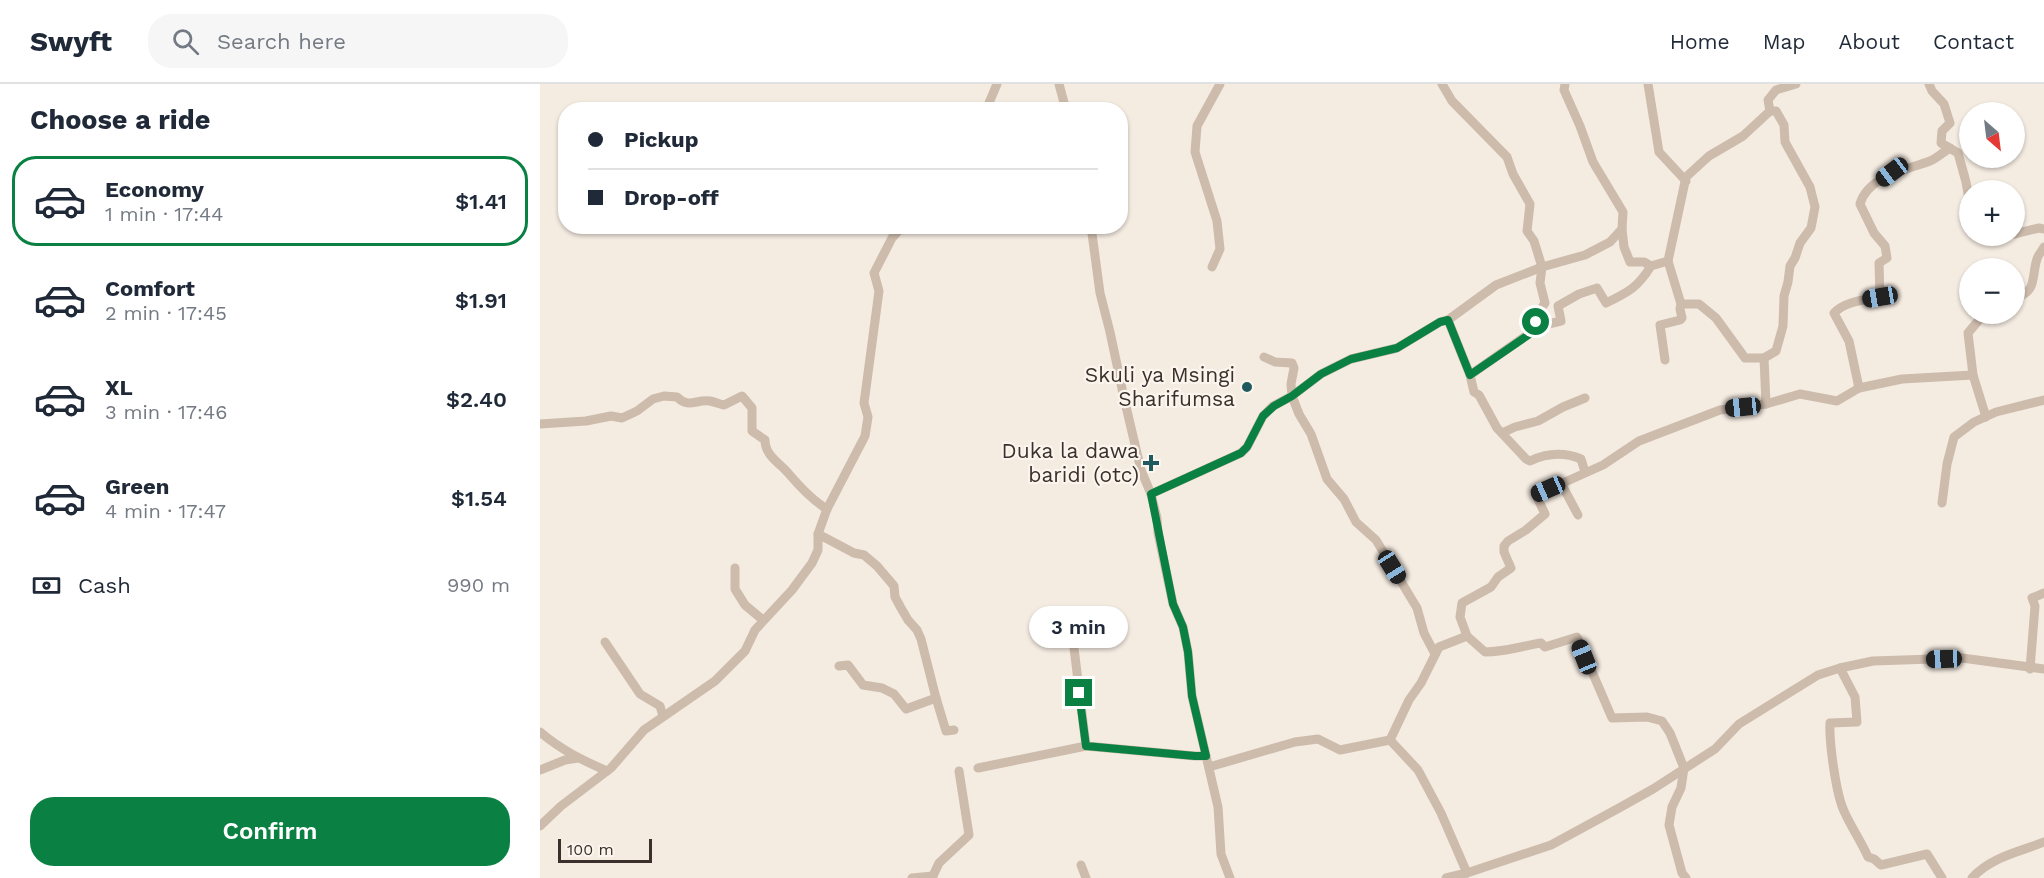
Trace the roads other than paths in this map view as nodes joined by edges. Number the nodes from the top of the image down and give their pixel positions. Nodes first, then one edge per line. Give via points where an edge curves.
1 (997, 84) edge
2 (1059, 84) edge
3 (1220, 84) edge
4 (1442, 84) edge
5 (1565, 84) edge
6 (1648, 84) edge
7 (1796, 84) edge
8 (1929, 84) edge
9 (989, 102) edge
10 (1064, 102) edge
11 (1770, 111) junction
12 (1950, 148) junction
13 (1965, 180) edge
14 (1686, 181) junction
15 (1622, 229) junction
16 (2044, 229) edge
17 (2025, 231) edge
18 (896, 234) edge
19 (1092, 234) edge
20 (2044, 247) edge
21 (1668, 261) junction
22 (1651, 266) junction
23 (1212, 267) dead end
24 (1542, 267) junction
25 (2025, 294) edge
26 (1682, 304) junction
27 (1448, 320) junction
28 (1976, 324) edge
29 (1537, 329) junction
30 (1264, 357) dead end
31 (1764, 358) junction
32 (1665, 360) dead end
33 (1470, 375) junction
34 (1974, 375) junction
35 (1858, 388) junction
36 (1292, 396) junction
37 (1585, 398) dead end
38 (2044, 400) edge
39 (1766, 405) junction
40 (1986, 417) junction
41 (540, 424) edge
42 (1502, 433) junction
43 (1585, 472) junction
44 (1561, 483) junction
45 (1151, 494) junction
46 (1942, 503) dead end
47 (828, 509) junction
48 (1578, 514) dead end
49 (818, 534) junction
50 (735, 568) dead end
51 (2044, 593) edge
52 (763, 620) junction
53 (1467, 636) junction
54 (605, 642) dead end
55 (1074, 648) dead end
56 (1436, 654) junction
57 (839, 666) dead end
58 (1840, 668) junction
59 (2030, 669) junction
60 (2044, 669) edge
61 (936, 698) junction
62 (663, 716) junction
63 (954, 730) dead end
64 (540, 732) edge
65 (1390, 740) junction
66 (1086, 746) junction
67 (1206, 756) junction
68 (578, 758) junction
69 (1209, 767) junction
70 (978, 768) dead end
71 (1684, 768) junction
72 (540, 770) edge
73 (607, 771) junction
74 (959, 771) dead end
75 (540, 826) edge
76 (2044, 842) edge
77 (1081, 865) dead end
78 (1467, 873) junction
79 (932, 877) edge
80 (912, 878) edge
81 (1086, 878) edge
82 (1230, 878) edge
83 (1446, 878) edge
84 (1686, 878) edge
85 (1942, 878) edge
86 (1972, 878) edge

1 - 9 street
2 - 10 street
3 - 23 street via 1197,126 1195,152 1217,221 1220,249
4 - 24 street via 1452,102 1507,157 1530,204 1527,231
5 - 15 street via 1593,162 1623,212
6 - 14 street via 1659,152
7 - 11 street via 1776,90 1768,100
8 - 12 street via 1944,104 1950,123 1942,131 1941,143
11 - 14 street via 1743,136 1709,156
11 - 31 street via 1776,111 1784,125 1785,142 1810,187 1815,207 1811,228 1790,266 1776,351
12 - 13 street via 1958,153
12 - 35 street via 1933,160 1892,172 1863,195 1860,204 1887,258 1879,263 1880,297 1853,302 1834,313 1849,341
14 - 21 street
15 - 22 street via 1630,262
15 - 24 street via 1610,242 1586,255
16 - 17 street
18 - 47 street via 874,273 879,291 864,403 868,417 866,436
19 - 45 street via 1100,293 1141,470
20 - 25 street via 2037,258 2034,280
21 - 22 street
21 - 26 street
22 - 29 street via 1641,282 1625,294 1606,303 1598,288 1579,294 1558,306 1561,321
24 - 27 street via 1496,285
24 - 29 street via 1540,283 1545,303 1537,311
26 - 31 street via 1699,304 1716,318 1745,358
26 - 32 street via 1680,320 1660,325
27 - 33 street
27 - 36 street via 1397,348 1334,367
28 - 34 street via 1968,333
29 - 33 street
30 - 36 street via 1292,363
31 - 39 street
33 - 42 street via 1474,392
34 - 35 street via 1902,380
34 - 40 street
35 - 39 street via 1837,401 1800,394
36 - 45 street via 1263,416 1241,453
36 - 56 street via 1327,478 1356,522 1376,540 1417,608 1424,633
37 - 42 street
38 - 40 street
39 - 43 street via 1720,410 1639,441
40 - 46 street via 1954,437
41 - 47 street via 622,418 664,396 690,404 711,401 724,405 742,396 752,408 753,431 765,440 774,462
42 - 43 street via 1530,461 1543,455 1570,454 1581,459
43 - 44 street
44 - 48 street
44 - 53 street via 1536,495 1545,514 1504,546 1511,568 1497,577 1491,587 1462,603 1460,617
45 - 67 street via 1173,604 1183,627 1192,696
47 - 49 street
49 - 52 street via 818,550 812,563
49 - 61 street via 864,555 894,586 895,597 921,639
50 - 52 street via 735,589
51 - 59 street via 2032,598 2035,606
52 - 62 street via 745,651 715,681
53 - 56 street via 1439,647
53 - 71 street via 1485,652 1504,652 1541,643 1545,647 1577,637 1612,718 1647,717 1662,721
54 - 62 street via 640,694 660,706
55 - 66 street
56 - 65 street
57 - 61 street via 848,665 863,685 894,694 906,709
58 - 59 street via 1874,661 1962,658
58 - 71 street via 1818,675 1739,724 1715,749
58 - 85 street via 1855,697 1857,722 1830,723 1831,753 1843,809 1868,857 1881,865 1927,854
59 - 60 street
61 - 63 street via 946,731
62 - 73 street via 644,730
64 - 68 street
65 - 69 street via 1340,750 1318,739 1306,740
65 - 78 street via 1418,770
66 - 67 street
66 - 70 street
67 - 69 street
68 - 72 street
68 - 73 street
69 - 82 street via 1218,807 1221,854
71 - 78 street via 1551,845
71 - 84 street via 1669,825
73 - 75 street
74 - 79 street via 969,835 939,863
76 - 86 street via 1998,859
77 - 81 street
78 - 83 street
79 - 80 street

